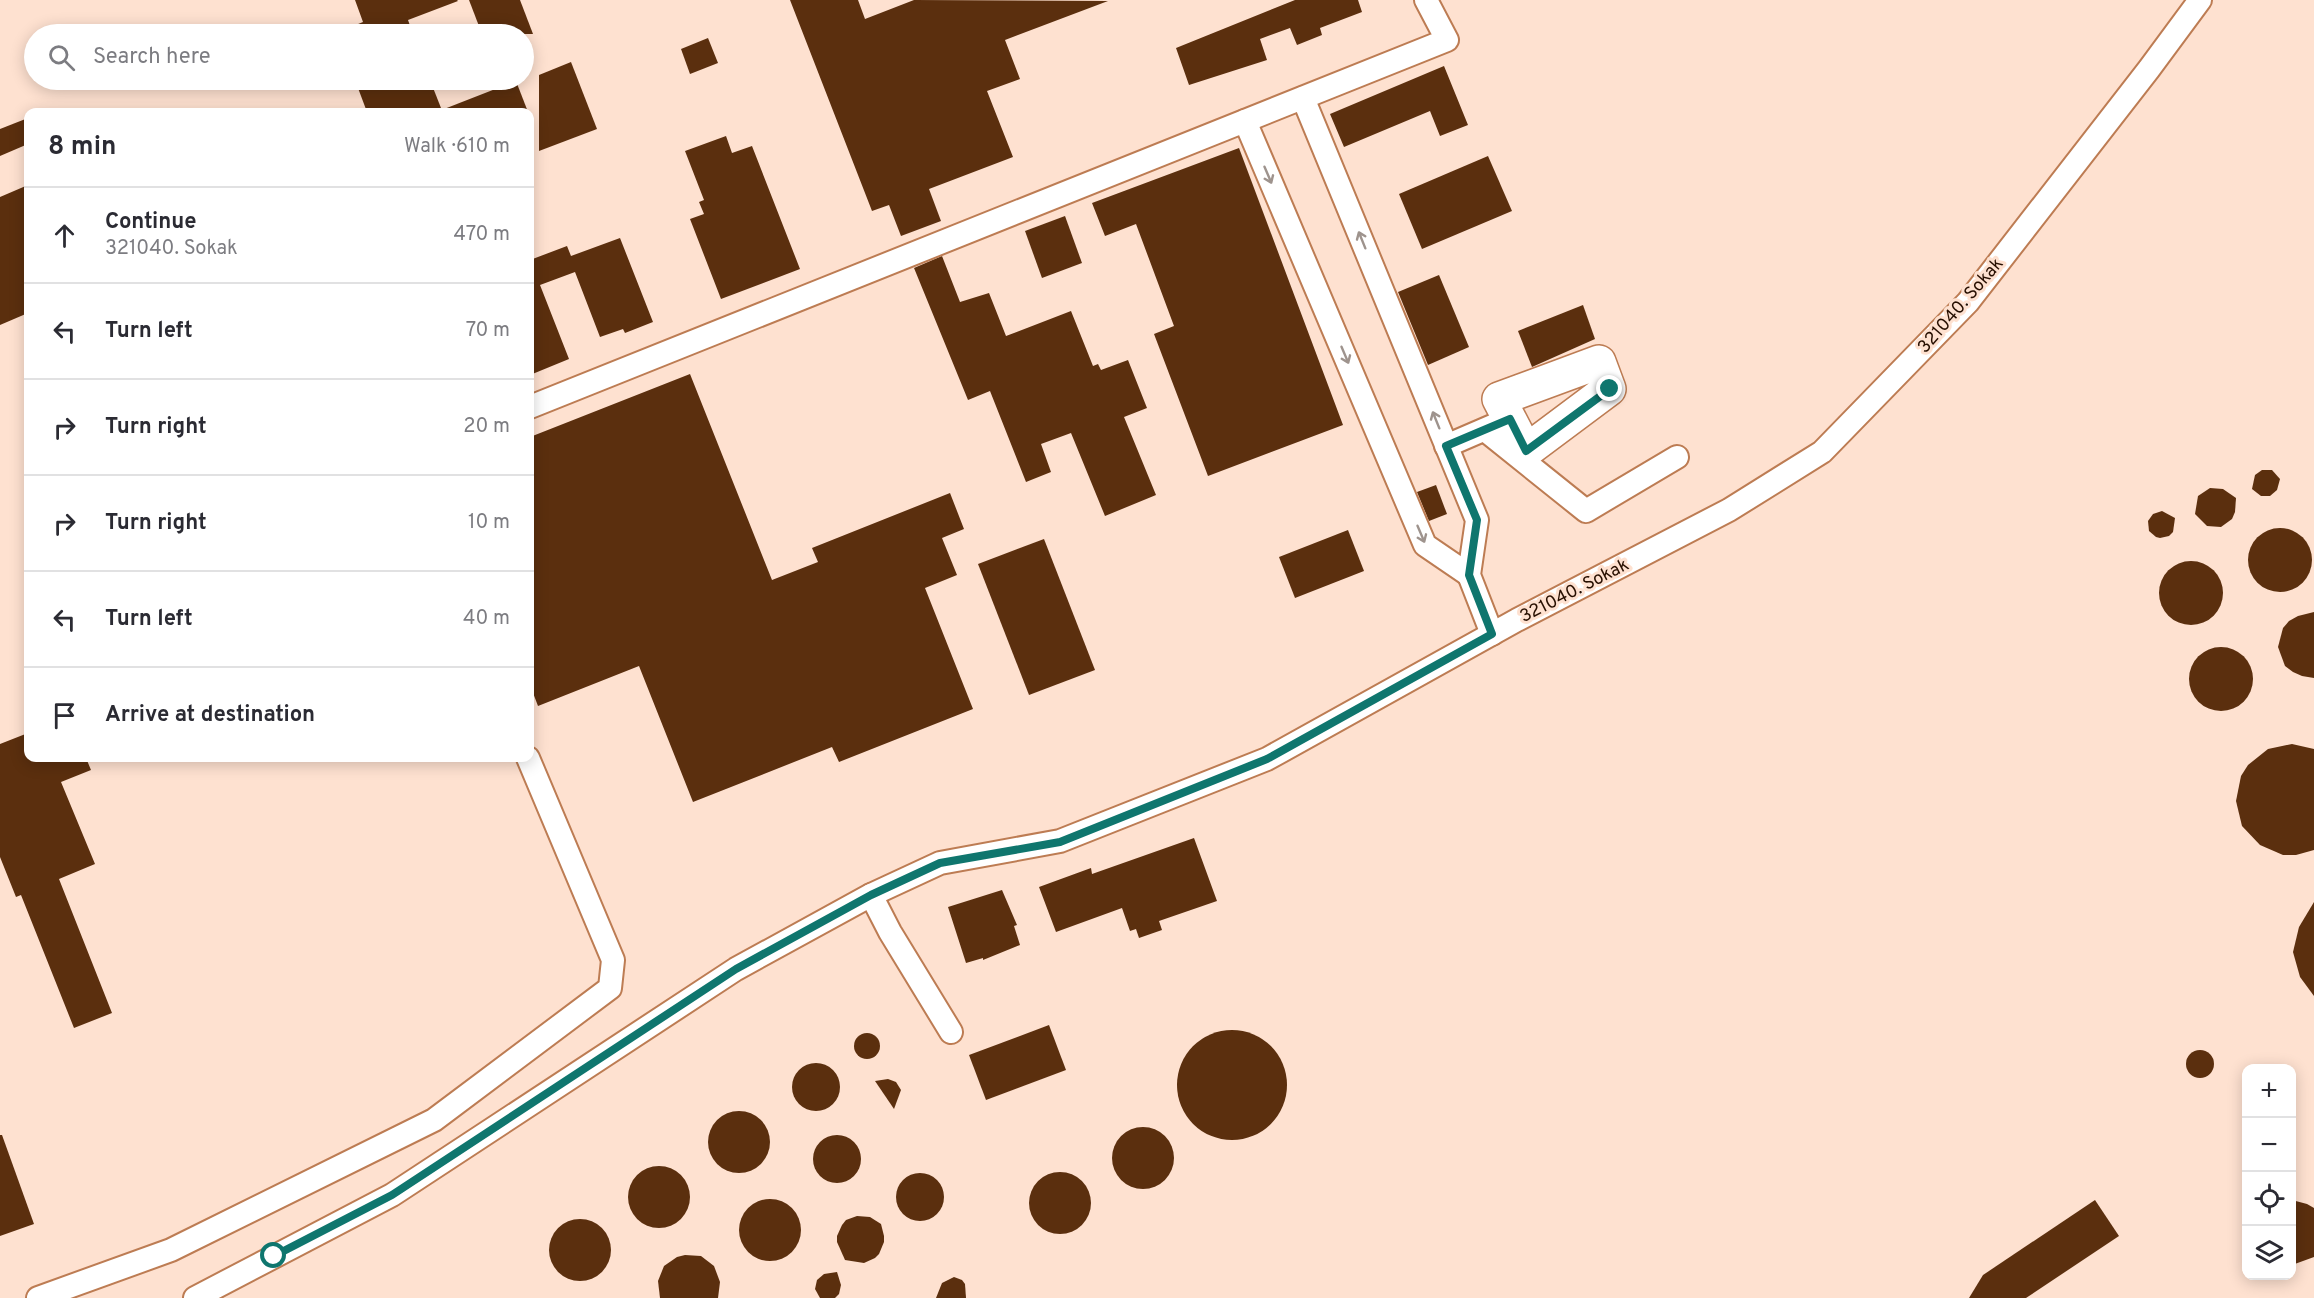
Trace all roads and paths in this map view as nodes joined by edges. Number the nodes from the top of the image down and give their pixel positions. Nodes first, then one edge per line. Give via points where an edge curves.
1 (1426, 0) edge
2 (2200, 0) edge
3 (1304, 98) junction
4 (1245, 122) junction
5 (534, 405) edge
6 (1446, 446) junction
7 (1677, 457) dead end
8 (1469, 575) junction
9 (1492, 634) junction
10 (530, 762) edge
11 (871, 895) junction
12 (951, 1032) dead end
13 (39, 1298) edge
14 (195, 1298) edge

1 - 3 street via 1447,40
2 - 9 street, 321040. Sokak via 1968,302 1822,452 1729,510
3 - 4 street
6 -> 3 street
4 - 5 street
4 -> 8 street via 1425,545
6 - 7 street via 1497,424 1587,511
6 - 8 street via 1477,520
8 - 9 street
9 - 11 street, 321040. Sokak via 1267,759 1060,842 940,863
10 - 13 street via 613,960 610,988 434,1120 171,1250
11 - 12 street
11 - 14 street, 321040. Sokak via 736,969 392,1195

